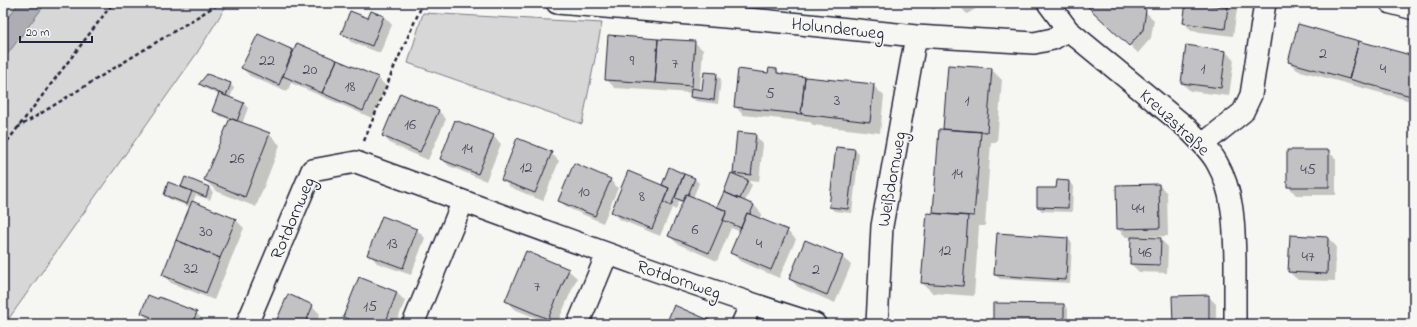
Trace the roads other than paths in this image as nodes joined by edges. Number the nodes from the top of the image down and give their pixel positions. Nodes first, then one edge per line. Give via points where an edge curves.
1 (557, 3) edge
2 (1048, 3) edge
3 (1265, 3) edge
4 (1391, 3) edge
5 (1414, 8) edge
6 (1068, 30) junction
7 (916, 36) junction
8 (1203, 144) junction
9 (463, 201) junction
10 (607, 254) junction
11 (751, 304) junction
12 (247, 324) edge
13 (413, 324) edge
14 (578, 324) edge
15 (742, 324) edge
16 (815, 324) edge
17 (877, 324) edge
18 (1235, 324) edge

1 - 7 street, Holunderweg
2 - 6 street, Kreuzstraße
3 - 8 street via 1251,95 1243,112
4 - 5 street
6 - 7 street, Holunderweg via 1053,39 1034,43
6 - 8 street, Kreuzstraße
7 - 17 street, Weißdornweg via 882,226
8 - 18 street, Kreuzstraße via 1217,163 1232,204
9 - 10 street, Rotdornweg
9 - 12 street, Rotdornweg via 356,162 312,170
9 - 13 street
10 - 11 street, Rotdornweg
10 - 14 street
11 - 15 street
11 - 16 street, Rotdornweg

